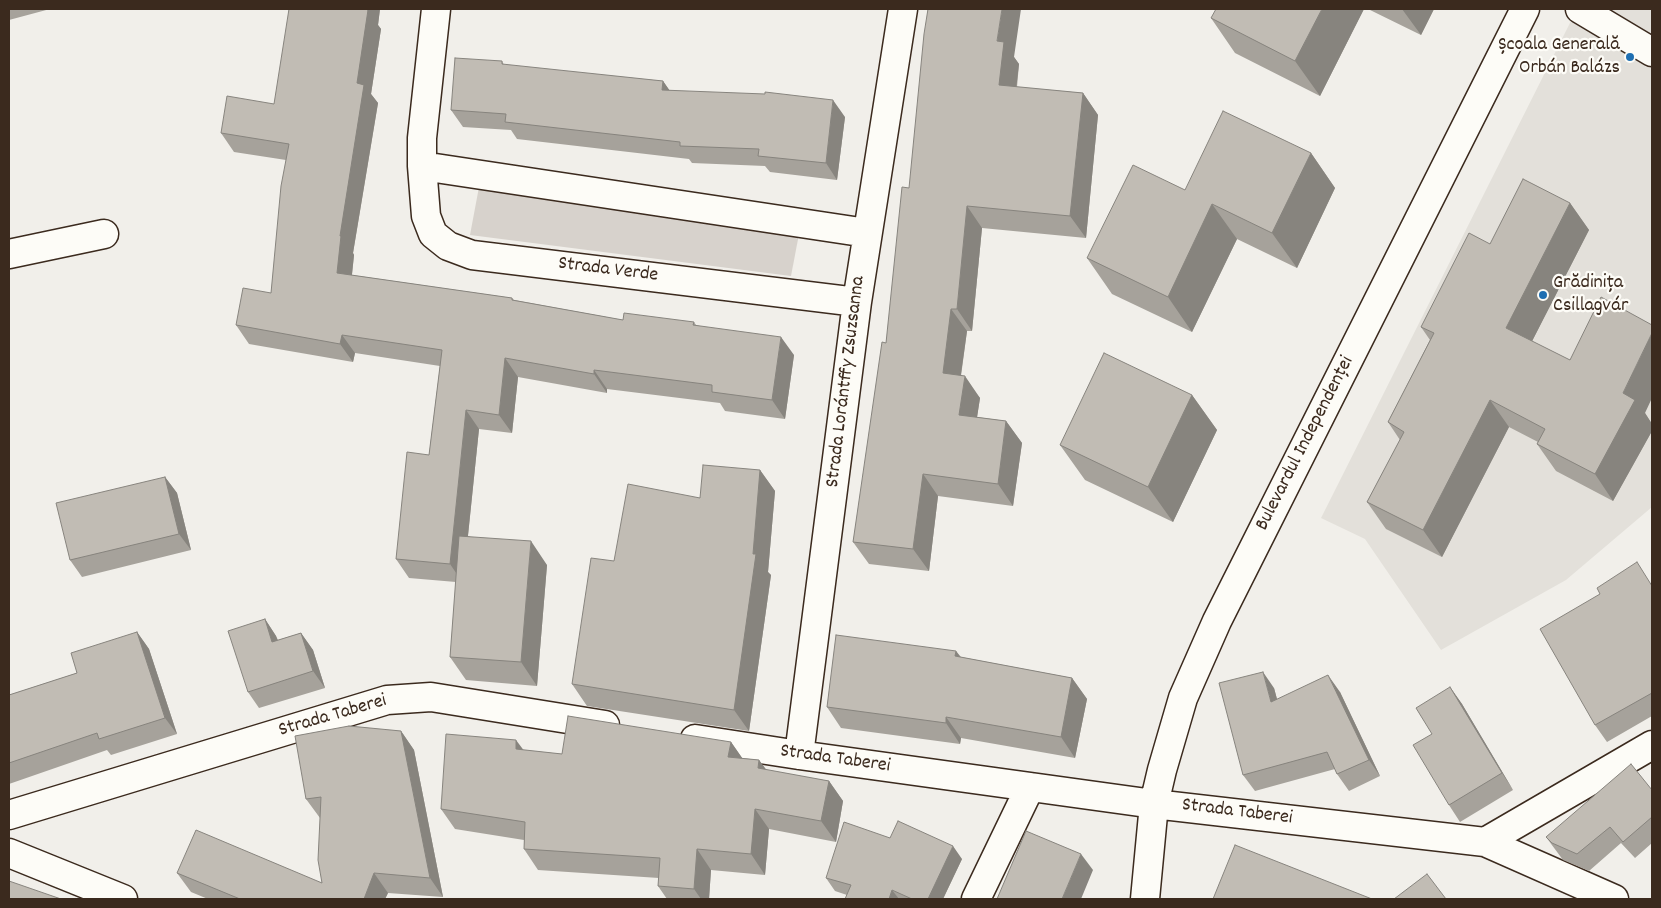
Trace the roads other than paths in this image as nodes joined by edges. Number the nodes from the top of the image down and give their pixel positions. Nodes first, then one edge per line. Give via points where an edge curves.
1 (436, 9) edge
2 (902, 9) edge
3 (1525, 9) edge
4 (1580, 9) edge
5 (1652, 52) edge
6 (422, 166) junction
7 (867, 233) junction
8 (104, 234) dead end
9 (9, 254) edge
10 (856, 302) junction
11 (634, 729) edge
12 (673, 735) edge
13 (1652, 745) edge
14 (799, 755) junction
15 (1030, 787) junction
16 (1154, 804) junction
17 (9, 815) edge
18 (1485, 842) junction
19 (9, 853) edge
20 (123, 899) edge
21 (976, 899) edge
22 (1146, 899) edge
23 (1614, 899) edge

1 - 6 street, Strada Verde
2 - 7 street, Strada Lorántffy Zsuzsanna
3 - 16 street, Bulevardul Independenței via 1216,621 1183,698
4 - 5 street
6 - 7 street
6 - 10 street, Strada Verde via 426,216 433,234 448,246 472,255
7 - 10 street, Strada Lorántffy Zsuzsanna
8 - 9 street
10 - 14 street, Strada Lorántffy Zsuzsanna
11 - 17 street, Strada Taberei via 431,697 388,700
12 - 14 street, Strada Taberei
13 - 18 street
14 - 15 street, Strada Taberei
15 - 16 street, Strada Taberei
15 - 21 street
16 - 18 street, Strada Taberei
16 - 22 street, Bulevardul Independenței
18 - 23 street, Strada Taberei
19 - 20 street

